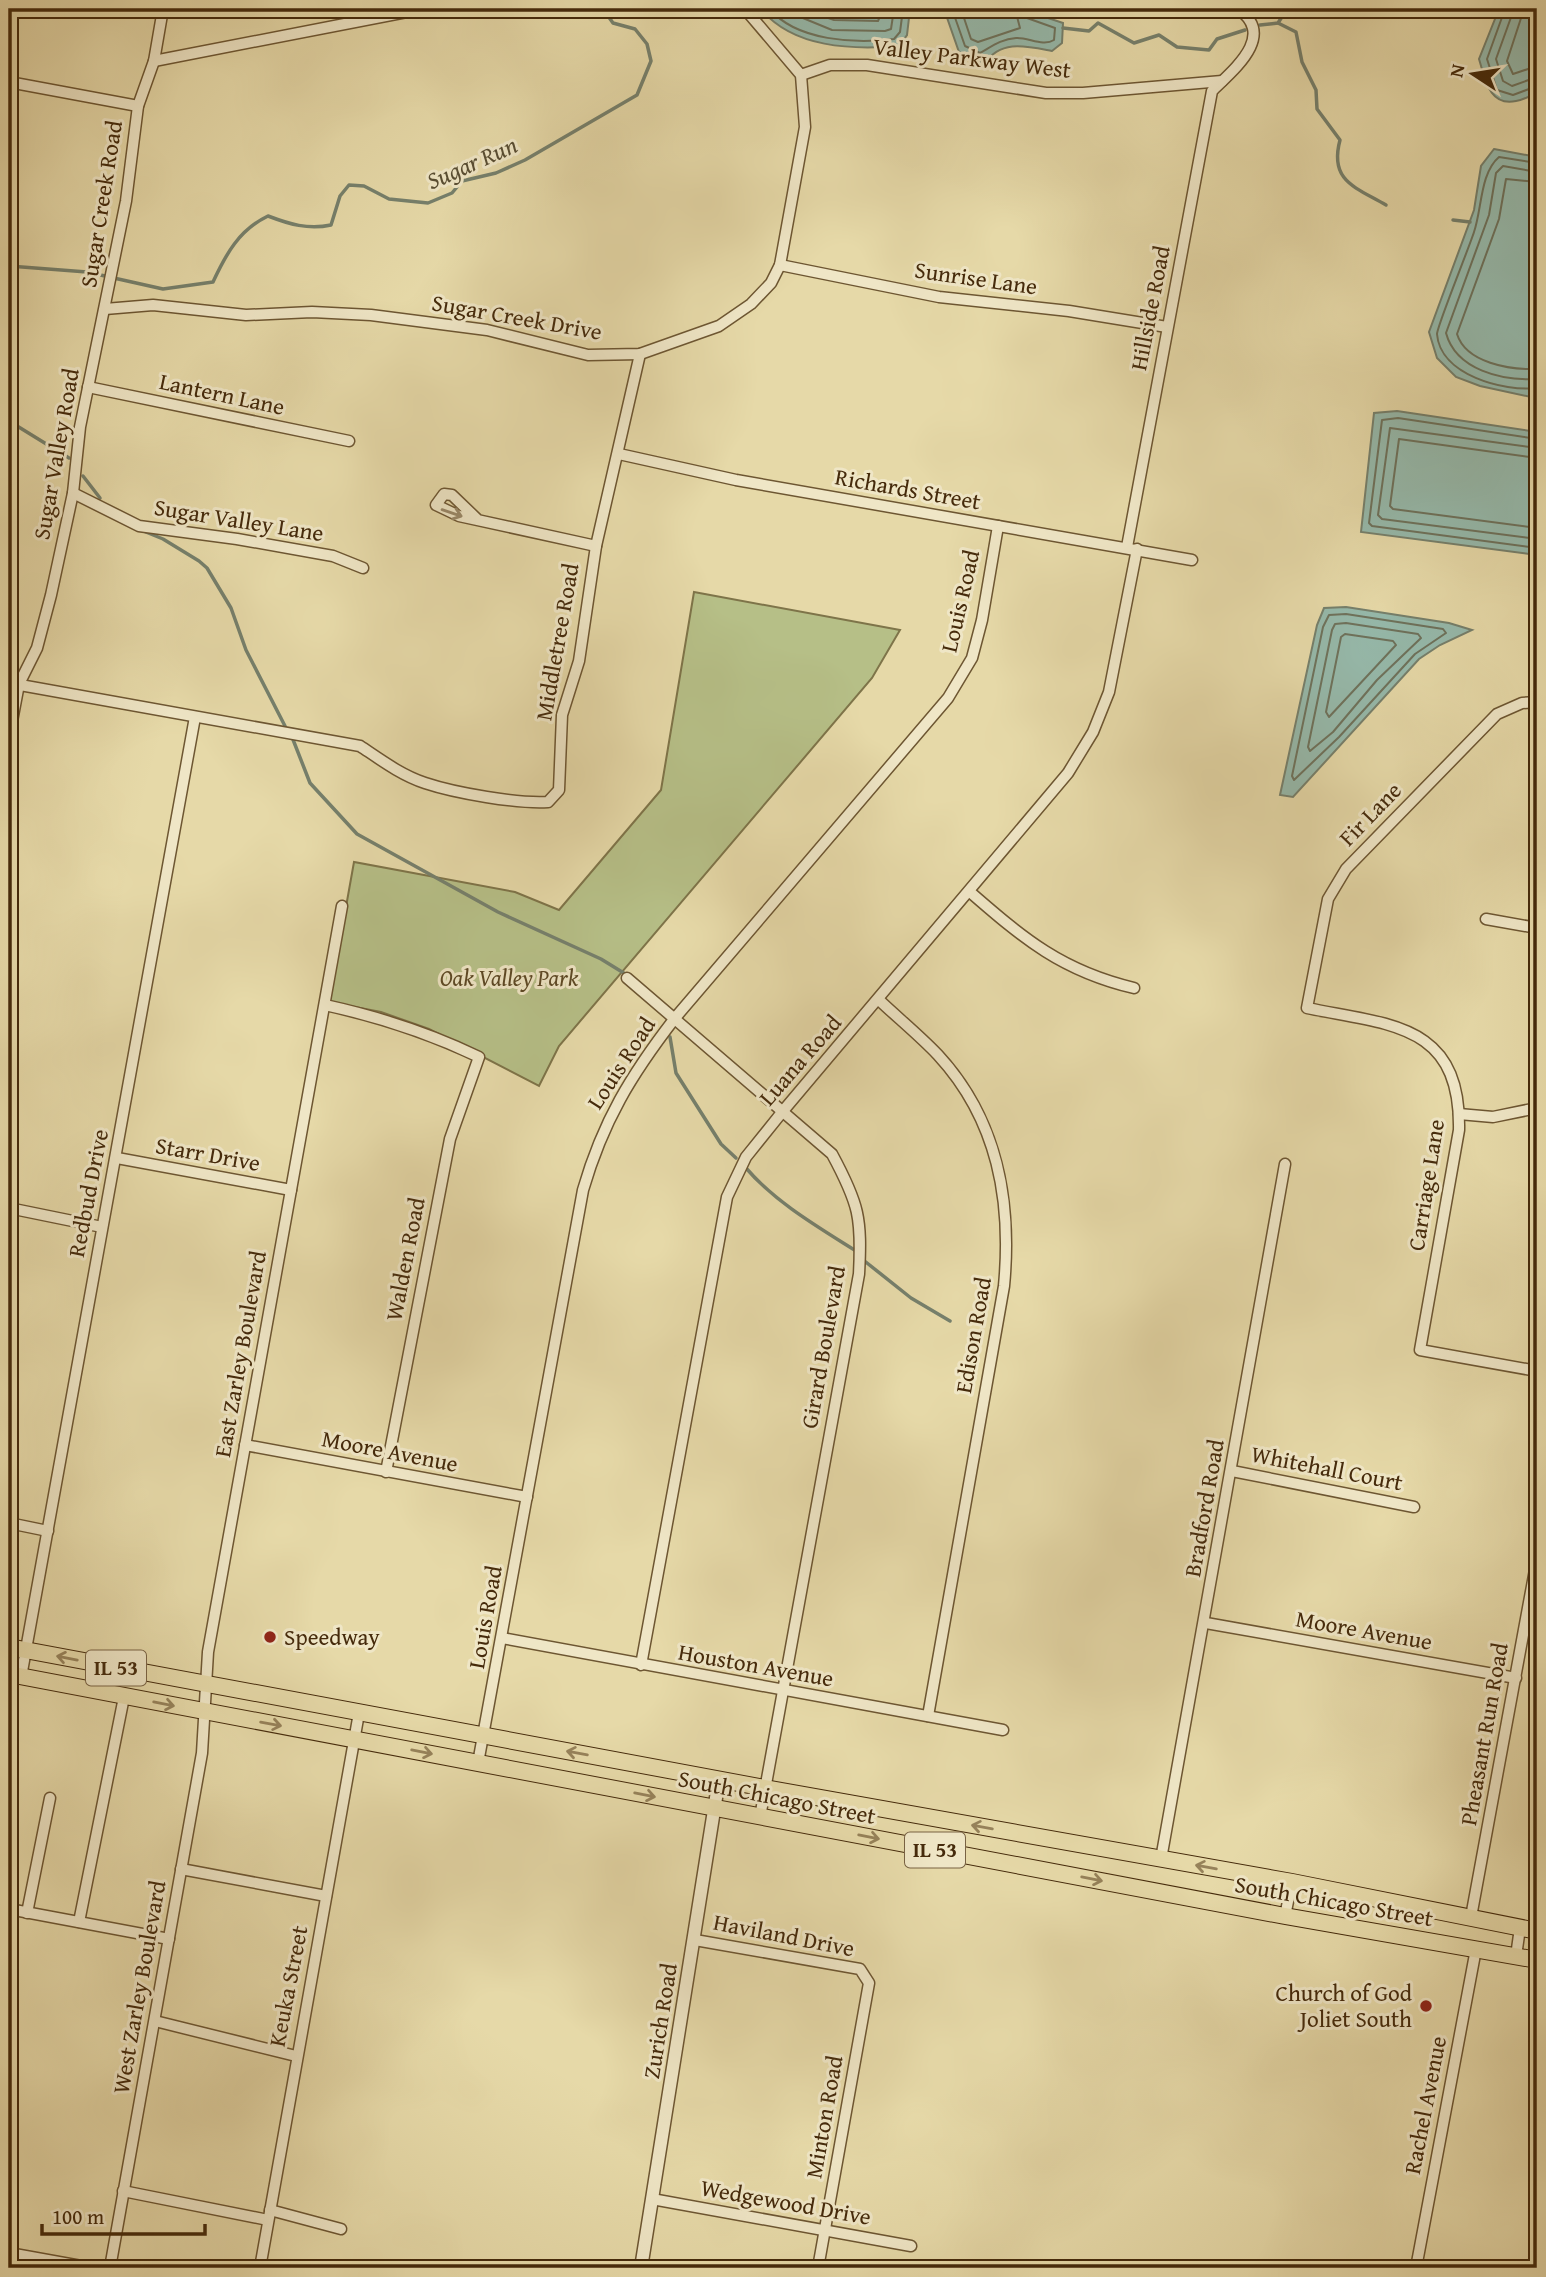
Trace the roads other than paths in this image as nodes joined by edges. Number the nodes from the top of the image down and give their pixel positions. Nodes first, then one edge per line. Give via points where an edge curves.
1 (163, 9) edge
2 (422, 9) edge
3 (745, 9) edge
4 (1238, 9) edge
5 (155, 61) junction
6 (801, 75) junction
7 (1222, 81) junction
8 (9, 82) edge
9 (138, 106) junction
10 (780, 265) junction
11 (105, 309) junction
12 (1167, 327) junction
13 (640, 354) junction
14 (88, 387) junction
15 (349, 441) dead end
16 (619, 454) junction
17 (73, 493) junction
18 (478, 520) dead end
19 (998, 526) junction
20 (596, 546) junction
21 (1132, 548) junction
22 (1192, 560) dead end
23 (363, 568) dead end
24 (14, 684) edge
25 (1537, 702) edge
26 (195, 717) junction
27 (9, 737) edge
28 (970, 892) junction
29 (342, 906) dead end
30 (1486, 919) dead end
31 (1537, 928) edge
32 (626, 978) dead end
33 (1134, 988) dead end
34 (878, 1000) junction
35 (325, 1005) junction
36 (1307, 1008) joint
37 (675, 1018) junction
38 (1537, 1108) edge
39 (783, 1111) junction
40 (1459, 1114) junction
41 (117, 1158) junction
42 (1285, 1164) dead end
43 (291, 1190) junction
44 (9, 1208) edge
45 (102, 1227) junction
46 (1537, 1371) edge
47 (245, 1445) junction
48 (1232, 1471) junction
49 (386, 1472) junction
50 (527, 1497) junction
51 (1414, 1507) dead end
52 (9, 1524) edge
53 (48, 1531) junction
54 (1537, 1559) edge
55 (1206, 1623) junction
56 (502, 1638) junction
57 (9, 1647) edge
58 (26, 1650) junction
59 (641, 1665) junction
60 (15, 1676) edge
61 (1516, 1678) junction
62 (206, 1685) junction
63 (783, 1691) junction
64 (124, 1697) junction
65 (204, 1712) junction
66 (359, 1713) junction
67 (928, 1716) junction
68 (1003, 1730) dead end
69 (485, 1736) junction
70 (355, 1739) junction
71 (478, 1763) junction
72 (719, 1779) junction
73 (765, 1788) junction
74 (50, 1798) dead end
75 (714, 1808) junction
76 (760, 1817) junction
77 (1161, 1859) junction
78 (181, 1869) junction
79 (1292, 1882) junction
80 (326, 1896) junction
81 (9, 1909) edge
82 (27, 1913) junction
83 (1285, 1916) junction
84 (1471, 1917) junction
85 (79, 1922) junction
86 (1520, 1928) junction
87 (1537, 1931) edge
88 (169, 1939) junction
89 (695, 1940) junction
90 (1476, 1949) junction
91 (1516, 1956) junction
92 (1537, 1960) edge
93 (865, 1974) joint
94 (155, 2021) junction
95 (296, 2056) junction
96 (123, 2191) junction
97 (652, 2199) junction
98 (269, 2215) junction
99 (341, 2229) dead end
100 (825, 2230) junction
101 (911, 2246) dead end
102 (9, 2253) edge
103 (92, 2268) edge
104 (110, 2268) edge
105 (260, 2268) edge
106 (641, 2268) edge
107 (818, 2268) edge
108 (1416, 2268) edge

1 - 5 street, Sugar Creek Road
2 - 5 street
3 - 6 street
4 - 7 street, Hillside Road via 1252,26 1254,43 1243,62
5 - 9 street, Sugar Creek Road
6 - 7 street, Valley Parkway West via 830,65 867,65 1046,93
6 - 10 street, Sugar Creek Drive via 805,127
7 - 12 street, Hillside Road via 1212,91
8 - 9 street
9 - 11 street, Sugar Creek Road
10 - 12 street, Sunrise Lane via 939,297
10 - 13 street, Sugar Creek Drive via 771,283 751,304 719,326
11 - 13 street, Sugar Creek Drive via 153,305 246,315 371,315 487,330 588,355
11 - 14 street, Sugar Valley Road
12 - 21 street, Hillside Road
13 - 16 street, Middletree Road
14 - 15 street, Lantern Lane
14 - 17 street, Sugar Valley Road
16 - 19 street, Richards Street via 736,480
16 - 20 street, Middletree Road
17 - 23 street, Sugar Valley Lane via 139,526 237,538 332,556
17 - 24 street, Sugar Valley Road via 37,648
18 - 20 street
19 - 21 street, Richards Street
19 - 37 street, Louis Road via 972,658 948,698
20 - 26 street, Middletree Road via 579,661 562,715 559,790 548,802 530,803 426,783 360,746
21 - 22 street, Richards Street
21 - 28 street, Luana Road via 1119,654 1093,732 1068,773
24 - 26 street, Middletree Road
24 - 27 street, Sugar Valley Road
25 - 36 street, Fir Lane via 1509,706 1497,714 1346,869 1328,899
26 - 41 street, Redbud Drive
28 - 33 street via 1042,952 1102,981
28 - 34 street, Luana Road
29 - 35 street, East Zarley Boulevard
30 - 31 street
32 - 37 street, Girard Boulevard
34 - 39 street, Luana Road
34 - 67 street, Edison Road via 938,1055 967,1092 994,1156 1009,1238
35 - 43 street, East Zarley Boulevard
35 - 49 street, Walden Road via 430,1034 479,1057 450,1139
36 - 40 street, Carriage Lane via 1407,1028 1429,1043 1453,1076
37 - 39 street, Girard Boulevard
37 - 50 street, Louis Road via 614,1104 595,1148 583,1191
38 - 40 street via 1503,1116
39 - 59 street, Luana Road via 746,1157 727,1197
39 - 63 street, Girard Boulevard via 832,1154 851,1189 862,1225 859,1274
40 - 46 street, Carriage Lane via 1420,1350
41 - 43 street, Starr Drive
41 - 45 street, Redbud Drive
42 - 48 street, Bradford Road
43 - 47 street, East Zarley Boulevard
44 - 45 street
45 - 53 street, Redbud Drive
47 - 49 street, Moore Avenue
47 - 62 street, East Zarley Boulevard
48 - 51 street, Whitehall Court
48 - 55 street, Bradford Road
49 - 50 street, Moore Avenue
50 - 56 street, Louis Road
52 - 53 street
53 - 58 street, Redbud Drive
54 - 61 street, Pheasant Run Road
55 - 61 street, Moore Avenue
55 - 77 street, Bradford Road
56 - 59 street, Houston Avenue
56 - 69 street, Louis Road
57 - 58 main road, South Chicago Street / IL 53
58 - 60 street, Redbud Drive
62 -> 58 main road, South Chicago Street / IL 53
59 - 63 street, Houston Avenue
60 - 64 main road, South Chicago Street / IL 53
61 - 84 street, Pheasant Run Road
62 - 65 street, East Zarley Boulevard
62 - 66 main road, South Chicago Street / IL 53
63 - 67 street, Houston Avenue
63 - 73 street, Girard Boulevard
64 -> 65 main road, South Chicago Street / IL 53
64 - 85 street
65 -> 70 main road, South Chicago Street / IL 53
65 - 78 street, West Zarley Boulevard via 202,1754
66 - 69 main road, South Chicago Street / IL 53
66 - 70 street, Keuka Street
67 - 68 street, Houston Avenue
69 - 71 street, Louis Road
72 -> 69 main road, South Chicago Street / IL 53
70 -> 71 main road, South Chicago Street / IL 53
70 - 80 street, Keuka Street
71 -> 75 main road, South Chicago Street / IL 53
72 - 73 main road, South Chicago Street / IL 53
72 - 75 street, Zurich Road
73 - 76 street, Girard Boulevard
77 -> 73 main road, South Chicago Street / IL 53
74 - 82 street
75 - 76 main road, South Chicago Street / IL 53
75 - 89 street, Zurich Road
76 -> 83 main road, South Chicago Street / IL 53
79 -> 77 main road, South Chicago Street / IL 53
78 - 80 street
78 - 88 street, West Zarley Boulevard
79 - 83 street
79 - 84 main road, South Chicago Street / IL 53
80 - 95 street, Keuka Street
81 - 82 street
82 - 85 street
83 - 90 main road, South Chicago Street / IL 53
84 - 86 main road, South Chicago Street / IL 53
85 - 88 street
86 - 87 main road, South Chicago Street / IL 53
86 - 91 street
88 - 94 street, West Zarley Boulevard
89 - 93 street, Haviland Drive via 860,1969
89 - 97 street, Zurich Road
90 - 91 main road, South Chicago Street / IL 53
90 - 108 street, Rachel Avenue
91 - 92 main road, South Chicago Street / IL 53
93 - 100 street, Minton Road via 869,1983
94 - 95 street
94 - 96 street, West Zarley Boulevard
95 - 98 street, Keuka Street
96 - 98 street
96 - 104 street, West Zarley Boulevard
97 - 100 street, Wedgewood Drive
97 - 106 street, Zurich Road
98 - 99 street
98 - 105 street, Keuka Street
100 - 101 street, Wedgewood Drive
100 - 107 street, Minton Road
102 - 103 street

